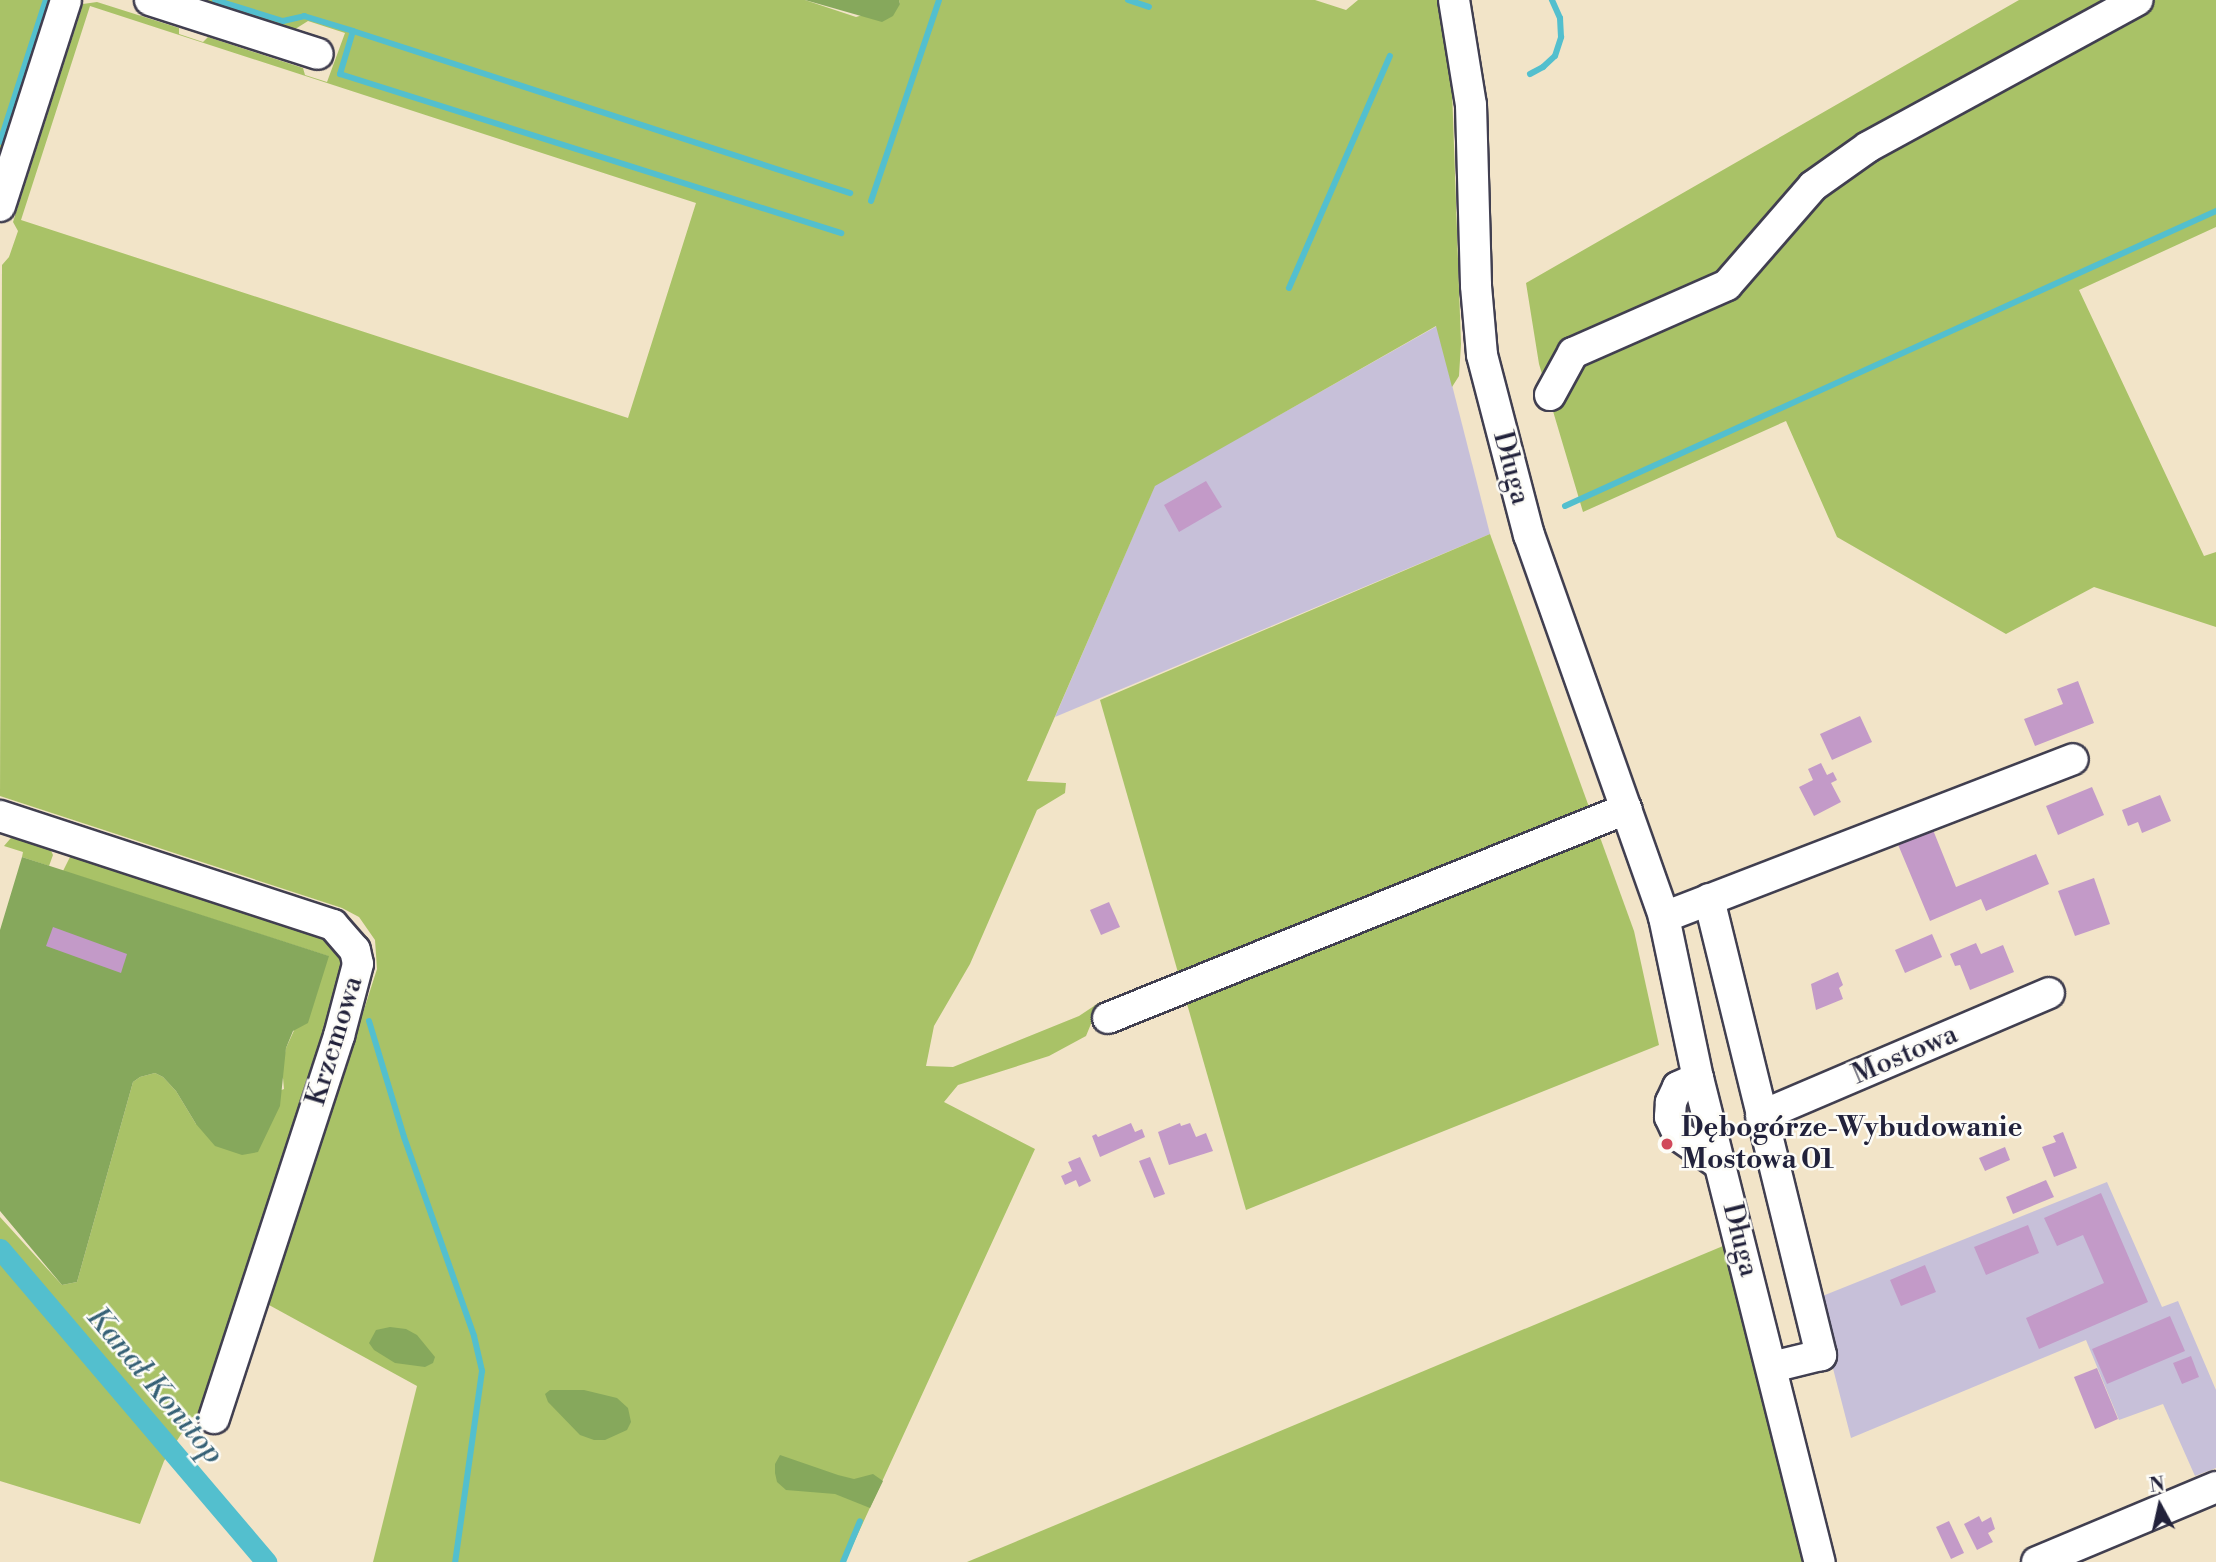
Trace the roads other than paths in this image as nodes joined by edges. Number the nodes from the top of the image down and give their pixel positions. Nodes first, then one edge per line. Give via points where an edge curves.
1 (66, 0) edge
2 (150, 0) edge
3 (1454, 0) edge
4 (2138, 0) edge
5 (318, 54) dead end
6 (0, 206) edge
7 (1550, 395) dead end
8 (2073, 759) dead end
9 (1626, 809) junction
10 (0, 816) edge
11 (1709, 899) junction
12 (1664, 917) junction
13 (2049, 993) dead end
14 (1108, 1018) dead end
15 (1761, 1116) junction
16 (1772, 1367) junction
17 (214, 1418) dead end
18 (2216, 1487) edge
19 (1820, 1562) edge
20 (2037, 1562) edge

1 - 6 street
2 - 5 street
3 - 9 street, Długa via 1471,105 1482,355 1529,535
4 - 7 street via 1868,147 1813,186 1727,285 1573,353
8 - 11 street
9 - 12 street, Długa
9 - 14 street
10 - 17 street, Krzemowa via 332,925 355,950 358,964 338,1036
11 - 12 street
11 - 15 street
12 - 16 street, Długa via 1698,1078
13 - 15 street, Mostowa
15 - 16 street via 1821,1354
16 - 19 street, Długa
18 - 20 street

